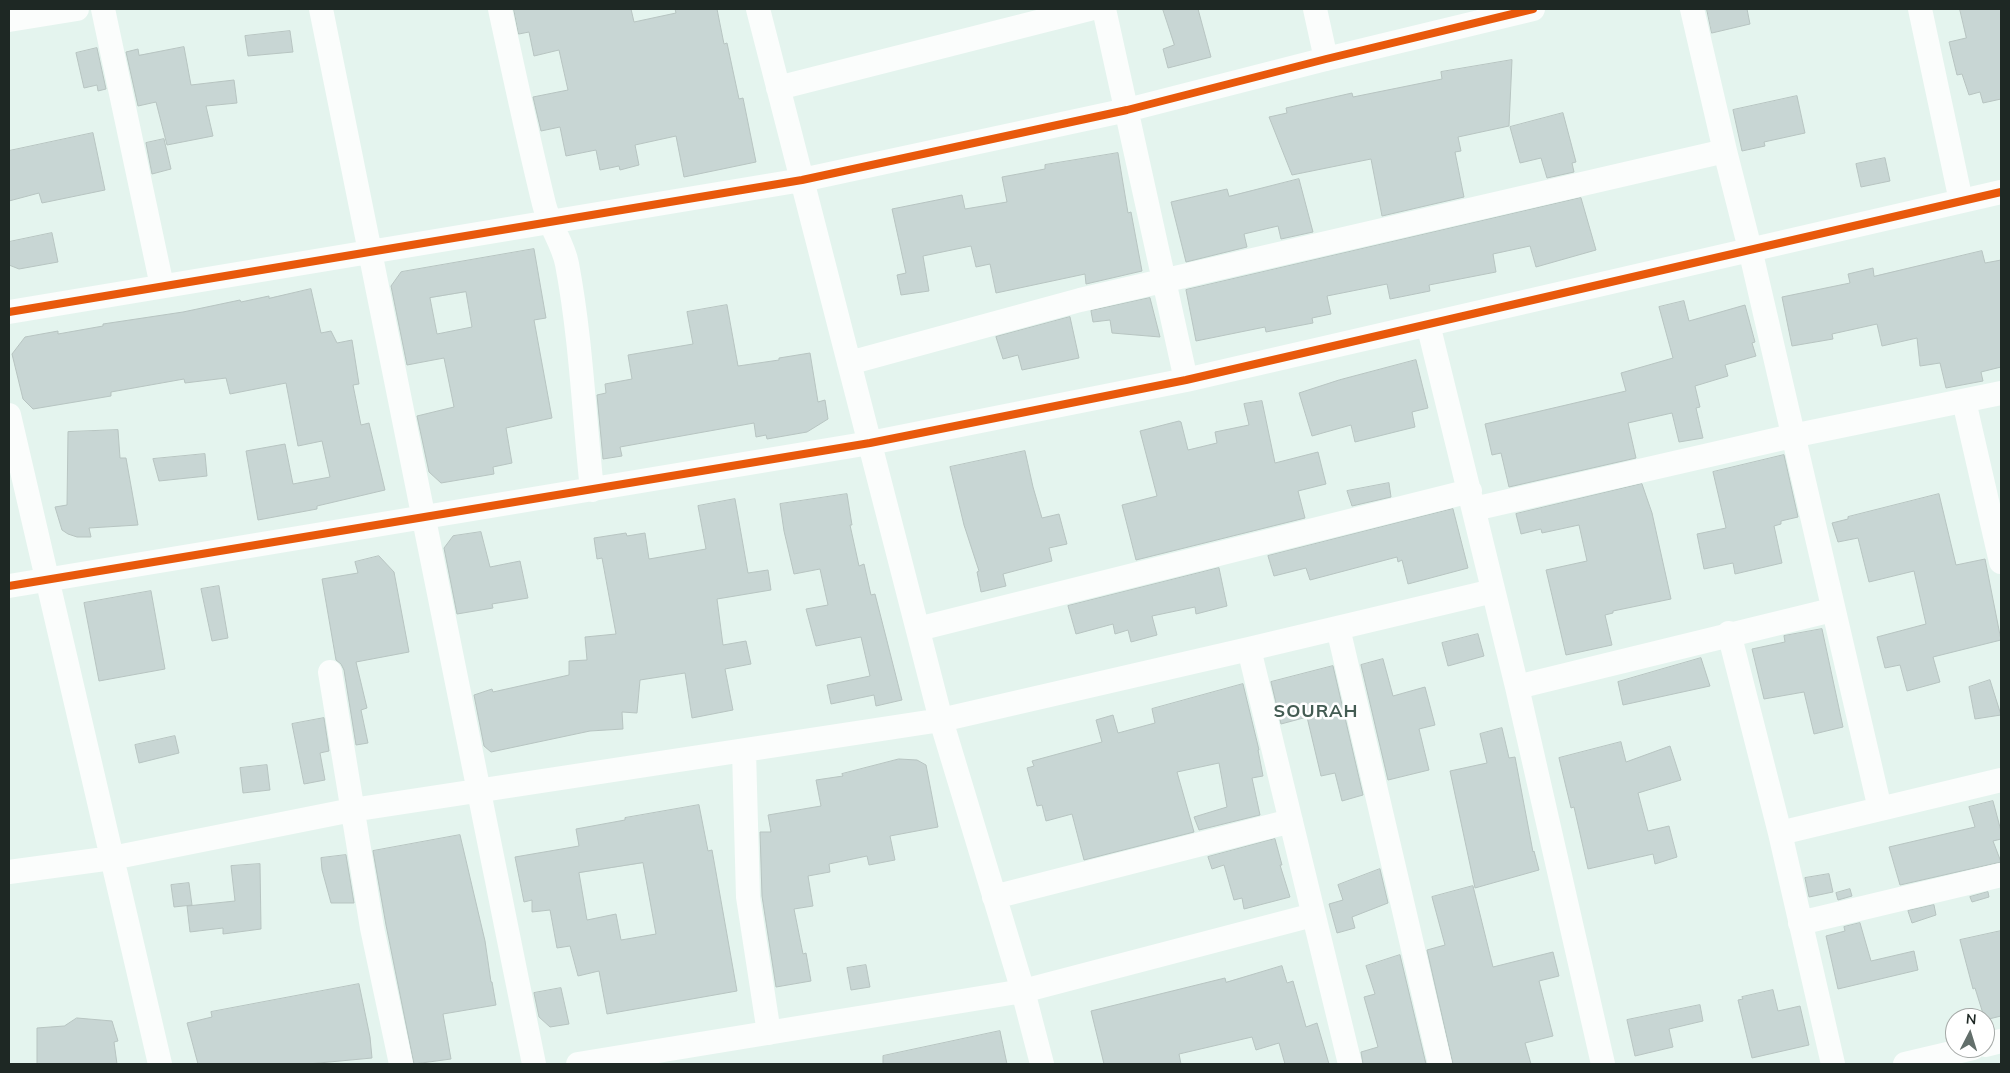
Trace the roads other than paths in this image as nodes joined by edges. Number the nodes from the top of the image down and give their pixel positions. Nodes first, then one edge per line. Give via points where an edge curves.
1 (77, 9) edge
2 (103, 9) edge
3 (321, 9) edge
4 (500, 9) edge
5 (758, 9) edge
6 (1089, 9) edge
7 (1104, 9) edge
8 (1314, 9) edge
9 (1530, 9) edge
10 (1692, 9) edge
11 (1920, 9) edge
12 (9, 20) edge
13 (1326, 58) junction
14 (778, 88) junction
15 (1127, 110) junction
16 (1725, 151) junction
17 (802, 180) junction
18 (2001, 192) edge
19 (1962, 201) junction
20 (551, 222) junction
21 (1750, 249) junction
22 (370, 252) junction
23 (1163, 281) junction
24 (162, 286) junction
25 (9, 312) edge
26 (1428, 324) junction
27 (849, 363) junction
28 (1186, 380) junction
29 (2001, 392) edge
30 (1964, 401) junction
31 (9, 415) edge
32 (1792, 436) junction
33 (870, 443) junction
34 (592, 490) junction
35 (1472, 500) junction
36 (423, 517) junction
37 (2001, 562) edge
38 (47, 579) junction
39 (9, 586) edge
40 (1493, 591) junction
41 (1832, 610) junction
42 (1338, 628) junction
43 (918, 629) junction
44 (1730, 633) junction
45 (1249, 649) junction
46 (330, 672) dead end
47 (1517, 687) junction
48 (941, 720) junction
49 (744, 751) junction
50 (2001, 780) edge
51 (478, 789) junction
52 (1880, 809) junction
53 (352, 810) junction
54 (1291, 821) junction
55 (1780, 833) junction
56 (112, 858) junction
57 (9, 872) edge
58 (2001, 875) edge
59 (994, 896) junction
60 (1313, 915) junction
61 (1800, 924) junction
62 (1023, 991) junction
63 (769, 1033) junction
64 (1945, 1055) edge
65 (160, 1064) edge
66 (401, 1064) edge
67 (534, 1064) edge
68 (578, 1064) edge
69 (1042, 1064) edge
70 (1350, 1064) edge
71 (1440, 1064) edge
72 (1603, 1064) edge
73 (1833, 1064) edge
74 (1905, 1064) edge

1 - 12 street
2 - 24 street
3 - 22 street
4 - 20 street via 540,188
5 - 14 street
6 - 14 street
7 - 15 street
8 - 13 street
9 - 13 street
10 - 16 street
11 - 19 street
13 - 15 street
14 - 17 street
15 - 17 street
15 - 23 street
16 - 21 street
16 - 23 street
17 - 20 street
17 - 27 street
18 - 19 street
19 - 21 street
20 - 22 street
20 - 34 street via 564,250 575,313
21 - 26 street
21 - 32 street
22 - 24 street
22 - 36 street
23 - 27 street via 1072,302
23 - 28 street
24 - 25 street
26 - 28 street
26 - 35 street
27 - 33 street
28 - 33 street
29 - 30 street
30 - 32 street
30 - 37 street
31 - 38 street
32 - 35 street
32 - 41 street
33 - 34 street
33 - 43 street
34 - 36 street
35 - 40 street
35 - 43 street
36 - 38 street
36 - 51 street
38 - 39 street
38 - 56 street
40 - 42 street
40 - 47 street
41 - 44 street
41 - 52 street
42 - 45 street
42 - 71 street
43 - 48 street
44 - 47 street
44 - 55 street
45 - 48 street
45 - 54 street
46 - 53 street
47 - 72 street
48 - 49 street
48 - 59 street
49 - 51 street
49 - 63 street via 748,897
50 - 52 street
51 - 53 street
51 - 67 street
52 - 55 street
53 - 56 street
53 - 66 street via 372,928
54 - 59 street
54 - 60 street
55 - 61 street
56 - 57 street
56 - 65 street
58 - 61 street
59 - 62 street
60 - 62 street
60 - 70 street
61 - 73 street
62 - 63 street
62 - 69 street
63 - 68 street
64 - 74 street

